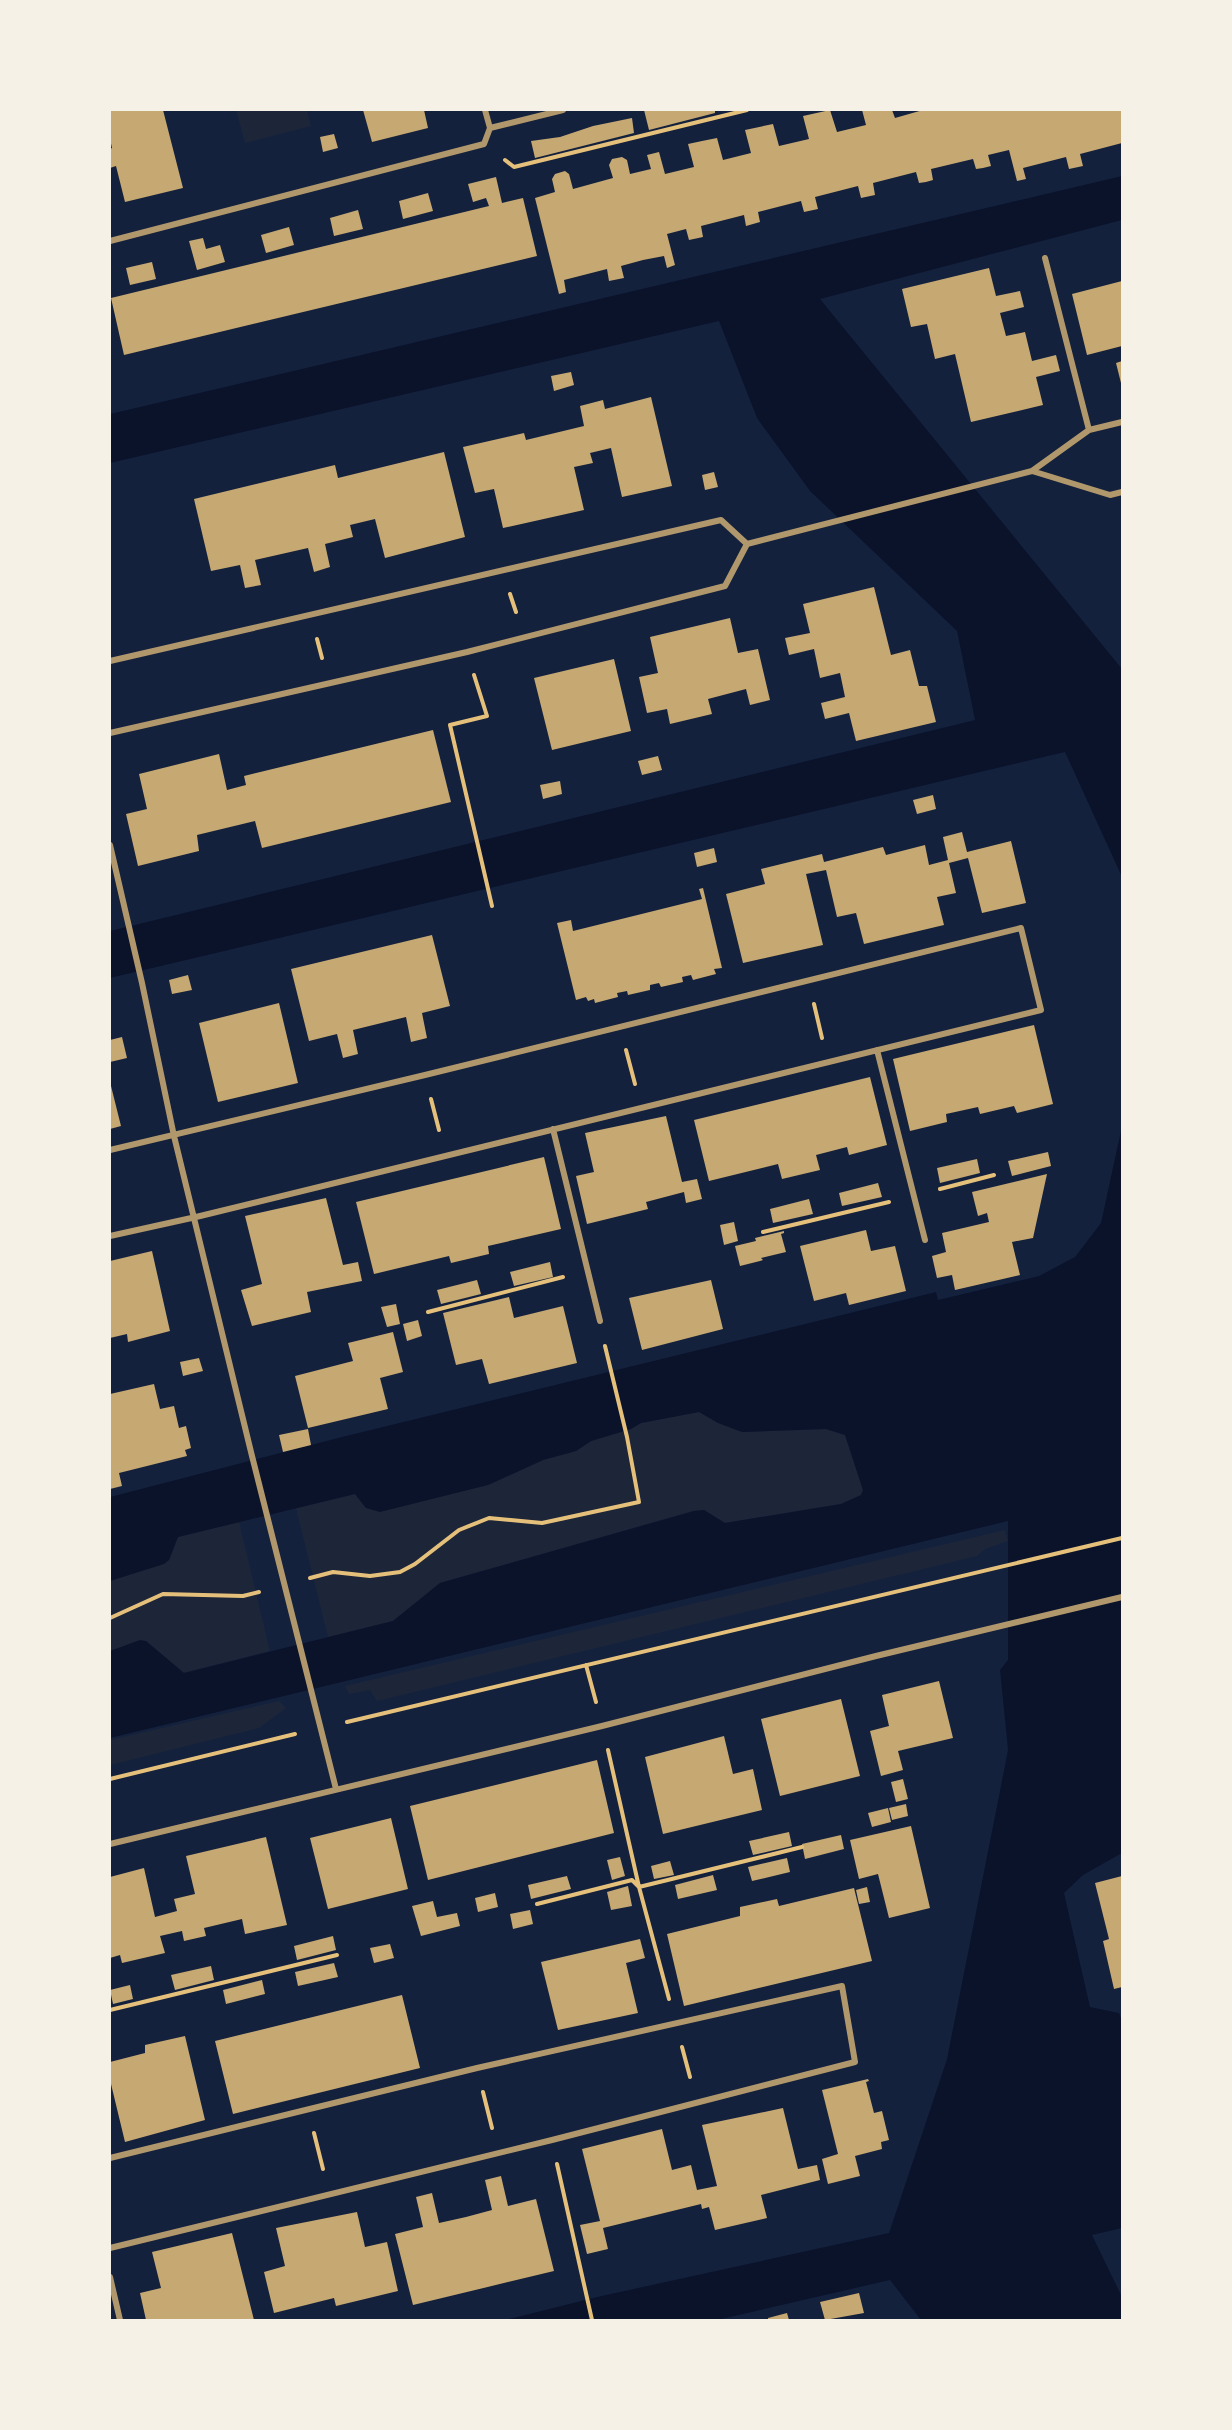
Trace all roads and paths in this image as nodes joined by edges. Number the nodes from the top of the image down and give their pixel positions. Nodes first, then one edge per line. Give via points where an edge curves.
1 (485, 110) edge
2 (563, 110) edge
3 (747, 110) edge
4 (490, 128) junction
5 (484, 144) junction
6 (110, 241) edge
7 (1046, 258) dead end
8 (1122, 422) edge
9 (1089, 430) junction
10 (1032, 471) junction
11 (1122, 492) edge
12 (747, 544) junction
13 (503, 570) junction
14 (311, 615) junction
15 (523, 637) junction
16 (467, 652) junction
17 (110, 661) edge
18 (329, 684) junction
19 (110, 733) edge
20 (110, 845) edge
21 (492, 906) dead end
22 (808, 980) junction
23 (620, 1026) junction
24 (877, 1050) junction
25 (828, 1062) junction
26 (425, 1076) junction
27 (642, 1107) junction
28 (553, 1130) junction
29 (174, 1136) junction
30 (110, 1150) edge
31 (446, 1155) junction
32 (994, 1174) dead end
33 (914, 1196) junction
34 (196, 1217) junction
35 (763, 1232) dead end
36 (110, 1236) edge
37 (925, 1240) dead end
38 (587, 1271) junction
39 (428, 1312) dead end
40 (600, 1321) dead end
41 (611, 1372) dead end
42 (1122, 1538) edge
43 (285, 1586) junction
44 (1122, 1597) edge
45 (110, 1618) edge
46 (586, 1665) junction
47 (602, 1726) junction
48 (320, 1728) junction
49 (110, 1779) edge
50 (336, 1789) junction
51 (110, 1844) edge
52 (802, 1847) dead end
53 (639, 1887) junction
54 (537, 1904) dead end
55 (337, 1955) dead end
56 (110, 2010) edge
57 (676, 2024) junction
58 (477, 2068) junction
59 (697, 2103) junction
60 (308, 2109) junction
61 (552, 2140) junction
62 (498, 2153) junction
63 (110, 2158) edge
64 (330, 2194) junction
65 (110, 2248) edge
66 (110, 2277) edge
67 (120, 2320) edge
68 (592, 2320) edge

1 - 4 street
2 - 4 street
3 - 5 path via 514,167
4 - 5 street
5 - 6 street
7 - 9 street
8 - 9 street
9 - 10 street
10 - 11 street via 1110,495
10 - 12 street
12 - 13 street via 721,520
12 - 15 street via 725,586
13 - 14 street
13 - 15 path
14 - 17 street
14 - 18 path
15 - 16 street
16 - 18 street
16 - 21 path via 487,716 450,725
18 - 19 street
20 - 29 street
22 - 23 street
22 - 24 street via 1021,928 1041,1010
22 - 25 path
23 - 26 street
23 - 27 path
24 - 25 street
24 - 33 street
25 - 27 street
26 - 29 street
26 - 31 path
27 - 28 street
28 - 31 street
28 - 38 street
29 - 30 street
29 - 34 street
31 - 34 street
32 - 33 path
33 - 35 path
33 - 37 street
34 - 36 street
34 - 43 street
38 - 39 path
38 - 40 street
41 - 43 path via 639,1502 542,1523 489,1518 459,1530 400,1572 370,1576 333,1572
42 - 46 path
43 - 45 path via 243,1596 163,1594
43 - 48 street
44 - 47 street
46 - 47 path
46 - 48 path
47 - 50 street
47 - 53 path
48 - 49 path
48 - 50 street
50 - 51 street
52 - 53 path
53 - 54 path via 632,1880
53 - 57 path
55 - 56 path
57 - 58 street
57 - 59 path
57 - 59 street via 843,1986 855,2062
58 - 60 street
58 - 62 path
59 - 61 street
60 - 63 street
60 - 64 path
61 - 62 street
61 - 68 path
62 - 64 street
64 - 65 street
66 - 67 street

